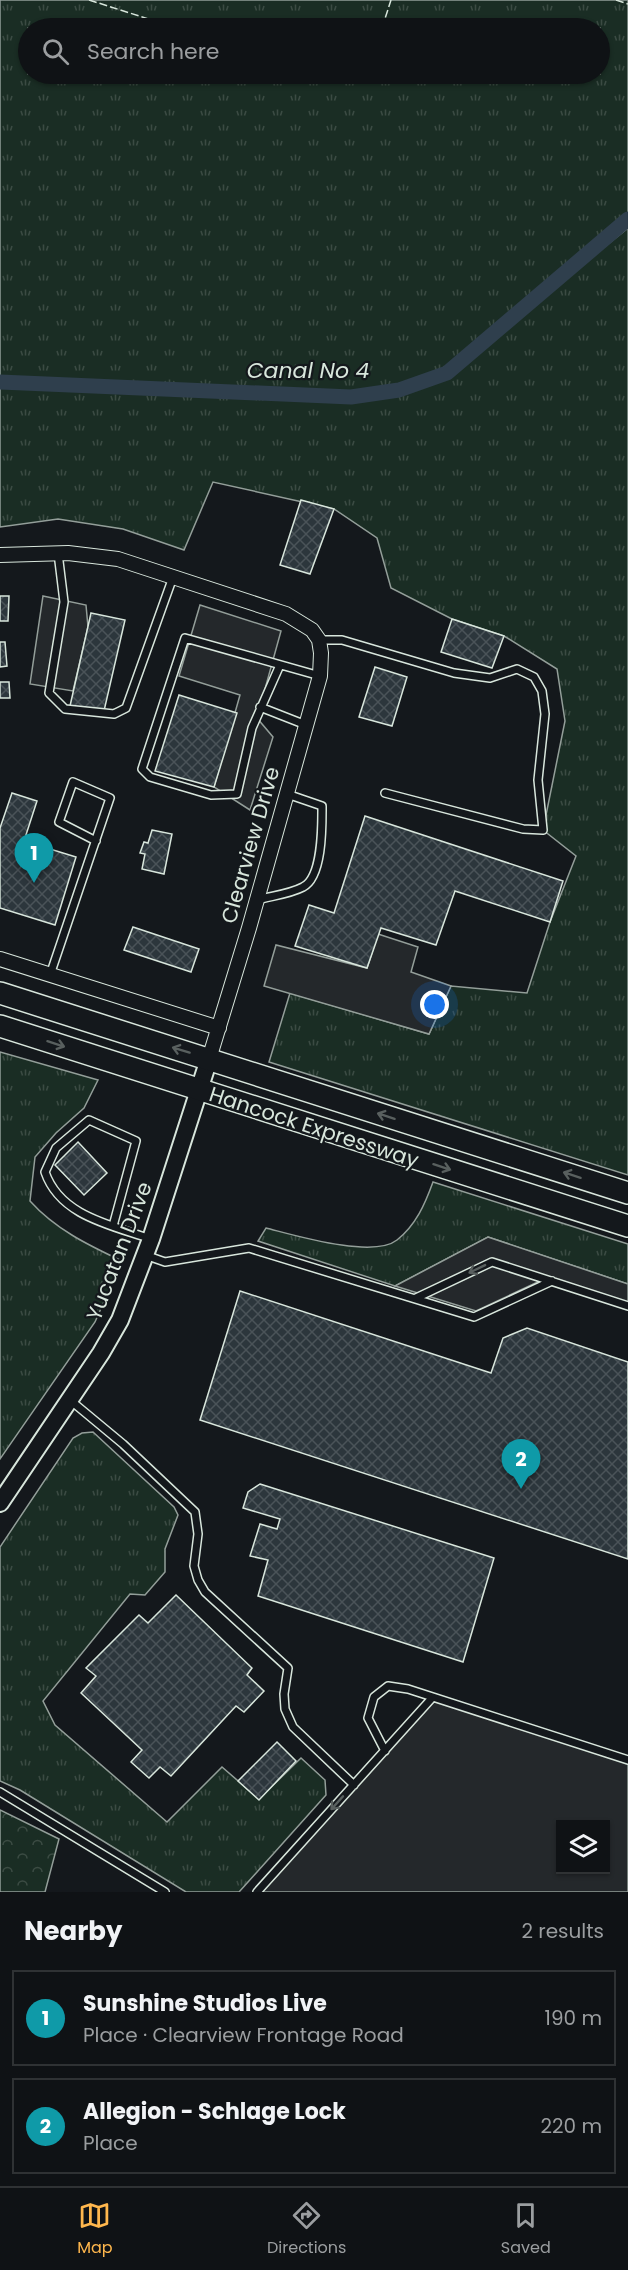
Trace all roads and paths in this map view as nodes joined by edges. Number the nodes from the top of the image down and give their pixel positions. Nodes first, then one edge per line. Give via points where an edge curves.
1 (58, 554) junction
2 (0, 555) edge
3 (173, 577) junction
4 (319, 640) junction
5 (280, 665) junction
6 (320, 676) junction
7 (260, 707) junction
8 (306, 725) junction
9 (287, 794) junction
10 (385, 794) dead end
11 (96, 841) junction
12 (257, 900) junction
13 (0, 959) edge
14 (50, 975) junction
15 (0, 993) edge
16 (0, 1026) edge
17 (219, 1028) junction
18 (209, 1059) junction
19 (200, 1090) junction
20 (628, 1193) edge
21 (113, 1226) junction
22 (628, 1227) edge
23 (151, 1239) junction
24 (145, 1255) junction
25 (552, 1281) junction
26 (416, 1298) junction
27 (628, 1306) edge
28 (70, 1400) junction
29 (0, 1503) edge
30 (432, 1698) junction
31 (385, 1751) junction
32 (628, 1760) edge
33 (354, 1785) junction
34 (0, 1792) edge
35 (165, 1892) edge
36 (257, 1892) edge

1 - 2 street
1 - 3 street via 117,559
1 - 3 lane via 64,602 49,693 65,709 114,714 126,708
3 - 4 street via 286,614 312,630
4 - 6 street, Clearview Drive
4 - 10 lane via 342,640 454,673 490,678 517,669 534,677 542,690 545,714 538,780 543,830 523,829
5 - 6 lane
5 - 7 lane
5 - 7 lane via 185,638 142,769 150,777 211,795 237,794
6 - 8 street, Clearview Drive
7 - 8 lane
8 - 9 street, Clearview Drive
9 - 12 street, Clearview Drive
9 - 12 lane via 322,806 315,873 305,886
11 - 11 lane via 110,798 73,782 59,822
11 - 14 lane
12 - 17 street, Clearview Drive
13 - 14 street
14 - 17 street
18 -> 15 main road, Hancock Expressway
16 -> 19 main road, Hancock Expressway
17 - 18 street, Clearview Drive
18 - 19 street, Yucatan Drive
20 -> 18 main road, Hancock Expressway
19 -> 22 main road, Hancock Expressway
19 - 23 street, Yucatan Drive
21 - 21 lane via 76,1212 51,1188 45,1172 56,1148 89,1120 136,1141
21 - 23 lane
23 - 24 street, Yucatan Drive
24 - 26 lane via 165,1262 249,1248
24 - 28 street, Yucatan Drive via 120,1320
25 - 26 lane via 474,1317
25 -> 26 lane via 492,1262
25 - 27 lane
28 - 29 street, Yucatan Drive
28 - 33 lane via 195,1512 198,1534 194,1566 198,1580 205,1592 288,1668 285,1709 293,1727
30 - 31 lane
30 - 31 lane via 388,1686 374,1697 368,1718
30 - 32 lane
31 - 33 lane
33 -> 36 lane
34 - 35 lane

